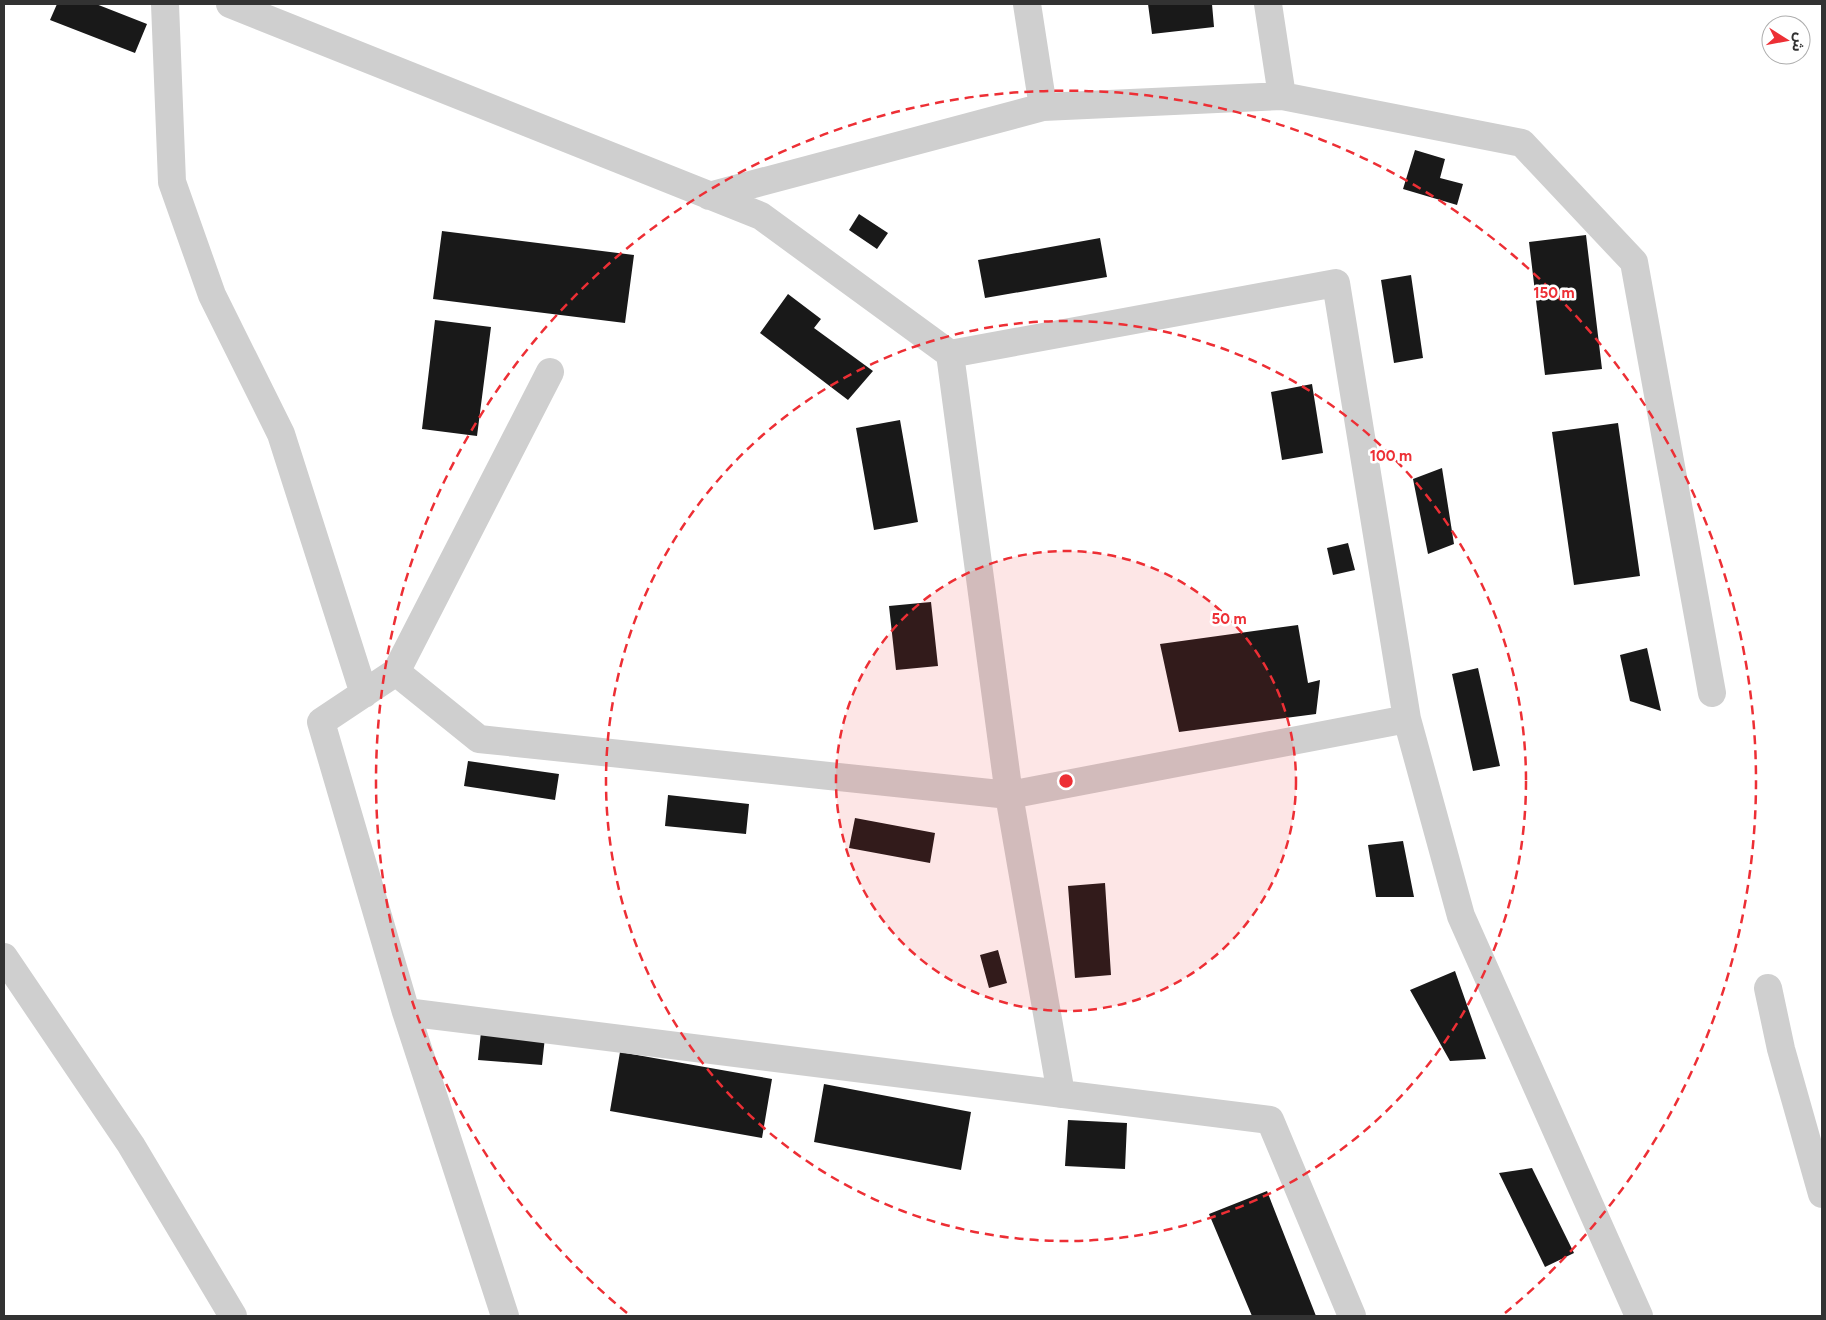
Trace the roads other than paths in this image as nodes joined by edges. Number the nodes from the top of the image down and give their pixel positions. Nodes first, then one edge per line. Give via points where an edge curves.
1 (165, 4) edge
2 (230, 4) edge
3 (1027, 4) edge
4 (1268, 4) edge
5 (1282, 96) junction
6 (1042, 107) junction
7 (709, 196) junction
8 (950, 354) junction
9 (550, 372) dead end
10 (396, 672) junction
11 (1712, 693) dead end
12 (364, 694) junction
13 (1407, 719) junction
14 (1009, 795) junction
15 (4, 957) edge
16 (1768, 988) dead end
17 (406, 1012) junction
18 (1061, 1094) junction
19 (1822, 1194) edge
20 (233, 1316) edge
21 (504, 1316) edge
22 (1352, 1316) edge
23 (1639, 1316) edge

1 - 12 street via 172,182 212,295 281,434
2 - 7 street
3 - 6 street
4 - 5 street
5 - 6 street
5 - 11 street via 1522,143 1634,262
6 - 7 street
7 - 8 street via 761,216
8 - 13 street via 1336,283
8 - 14 street
9 - 10 street
10 - 12 street
10 - 14 street via 479,739
12 - 17 street via 321,722
13 - 14 street
13 - 23 street via 1461,916
14 - 18 street
15 - 20 street via 130,1144
16 - 19 street
17 - 18 street
17 - 21 street
18 - 22 street via 1270,1120

